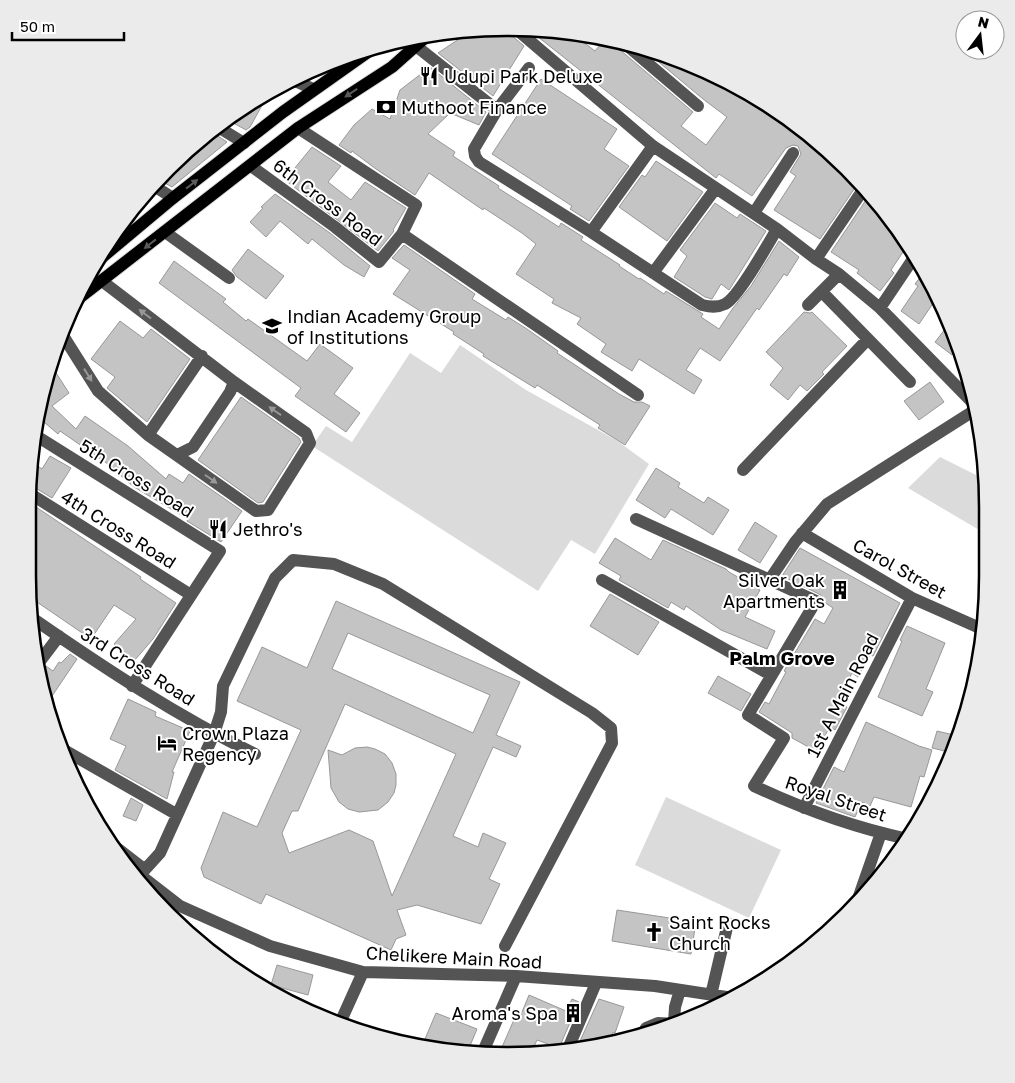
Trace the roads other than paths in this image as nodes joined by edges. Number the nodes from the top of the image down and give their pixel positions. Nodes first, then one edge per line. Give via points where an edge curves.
1 (525, 37) edge
2 (416, 46) joint
3 (639, 55) edge
4 (352, 62) edge
5 (529, 68) dead end
6 (302, 84) edge
7 (313, 89) junction
8 (698, 106) dead end
9 (497, 110) junction
10 (298, 128) junction
11 (225, 131) edge
12 (244, 142) junction
13 (653, 146) junction
14 (793, 152) dead end
15 (251, 166) junction
16 (716, 188) junction
17 (160, 190) edge
18 (860, 195) edge
19 (173, 198) junction
20 (754, 214) junction
21 (777, 229) junction
22 (165, 232) junction
23 (591, 232) junction
24 (402, 234) junction
25 (117, 245) edge
26 (816, 259) junction
27 (910, 263) edge
28 (653, 273) junction
29 (840, 274) junction
30 (229, 278) dead end
31 (102, 282) junction
32 (89, 291) edge
33 (822, 292) junction
34 (808, 306) dead end
35 (880, 308) junction
36 (868, 339) junction
37 (67, 341) edge
38 (202, 356) junction
39 (234, 382) junction
40 (910, 382) dead end
41 (638, 395) dead end
42 (965, 395) edge
43 (969, 414) edge
44 (148, 435) junction
45 (41, 439) edge
46 (177, 455) junction
47 (743, 470) dead end
48 (36, 498) edge
49 (636, 519) dead end
50 (802, 533) junction
51 (770, 579) junction
52 (602, 580) dead end
53 (191, 595) junction
54 (912, 598) junction
55 (39, 622) edge
56 (976, 626) edge
57 (59, 636) junction
58 (43, 657) edge
59 (771, 676) junction
60 (132, 686) junction
61 (214, 734) junction
62 (71, 754) edge
63 (255, 754) dead end
64 (804, 808) junction
65 (176, 814) junction
66 (881, 834) junction
67 (899, 837) edge
68 (142, 872) edge
69 (150, 882) edge
70 (863, 885) edge
71 (728, 923) dead end
72 (505, 946) dead end
73 (363, 972) junction
74 (516, 976) junction
75 (596, 983) junction
76 (680, 990) junction
77 (711, 995) junction
78 (720, 996) edge
79 (675, 1016) edge
80 (343, 1017) edge
81 (571, 1043) edge
82 (485, 1046) edge

1 - 13 street
2 - 9 street
2 -> 10 main road via 392,67
3 - 8 street
4 - 7 main road
5 - 9 street
6 - 7 street
7 - 12 main road
9 - 23 street via 474,149 479,162
10 - 15 main road
10 - 24 street via 416,205
11 - 12 street
19 -> 12 main road
13 - 16 street
13 - 23 street
14 - 20 street
15 - 22 main road
15 - 24 street, 6th Cross Road via 379,262
16 - 20 street
16 - 28 street
17 - 19 street
18 - 26 street
19 - 25 main road
20 - 21 street
21 - 26 street
21 - 28 street via 737,292 727,303 714,308 702,305
22 - 30 street
22 -> 31 main road
23 - 28 street
24 - 41 street
26 - 29 street
27 - 35 street
29 - 33 street
29 - 35 street
31 - 32 main road
38 -> 31 street
33 - 34 street
33 - 36 street
35 - 42 street
36 - 40 street
36 - 47 street
37 -> 44 street via 98,391
38 - 39 street
38 - 44 street
39 - 46 street via 193,447
46 -> 39 street via 256,511 268,510 310,443 306,432
43 - 50 street via 827,504
44 - 46 street
45 - 53 street, 5th Cross Road via 220,551
48 - 53 street, 4th Cross Road
49 - 51 street
50 - 51 street
50 - 54 street, Carol Street
51 - 59 street via 816,601
52 - 59 street
53 - 60 street
54 - 56 street, Carol Street
54 - 64 street, 1st A Main Road
55 - 57 street, 3rd Cross Road
57 - 58 street
57 - 60 street, 3rd Cross Road
59 - 64 street, Royal Street via 748,715 784,738 754,786
60 - 61 street, 3rd Cross Road
61 - 63 street, 3rd Cross Road
61 - 65 street
61 - 72 street via 223,686 275,578 293,560 334,564 383,584 592,713 611,728 612,743
62 - 65 street
64 - 66 street, Royal Street
65 - 68 street via 160,852
66 - 67 street, Royal Street
66 - 70 street
69 - 73 street, Chelikere Main Road via 180,906 261,942
71 - 77 street
73 - 74 street, Chelikere Main Road
73 - 80 street
74 - 75 street, Chelikere Main Road
74 - 82 street
75 - 76 street, Chelikere Main Road
75 - 81 street
76 - 77 street, Chelikere Main Road
76 - 79 street
77 - 78 street, Chelikere Main Road

